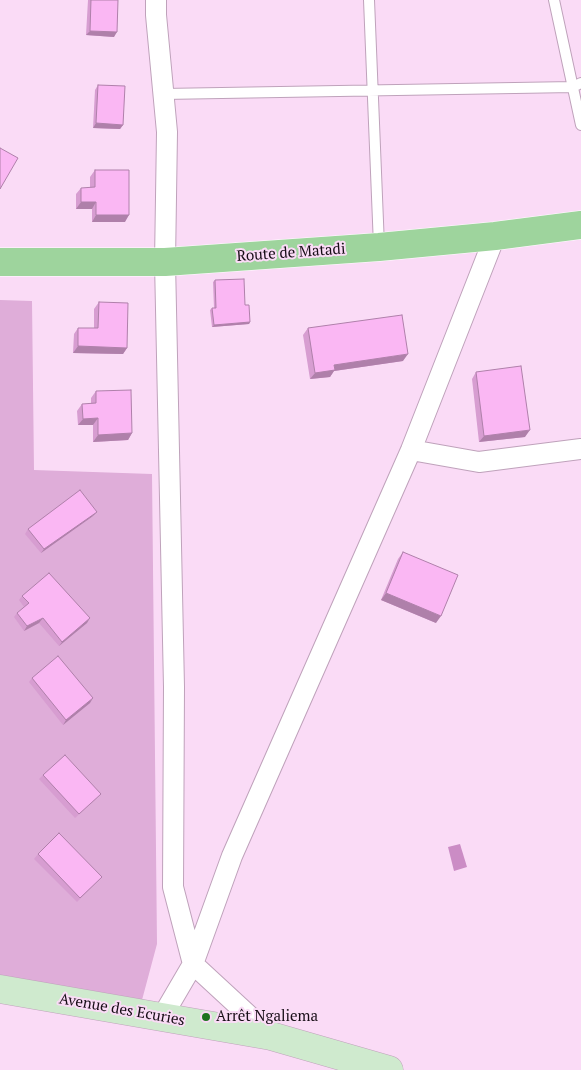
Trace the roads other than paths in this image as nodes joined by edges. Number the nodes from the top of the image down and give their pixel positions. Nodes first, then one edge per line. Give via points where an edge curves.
1 (156, 0) edge
2 (369, 0) edge
3 (554, 0) edge
4 (577, 85) edge
5 (373, 91) junction
6 (163, 94) junction
7 (581, 125) edge
8 (581, 225) edge
9 (495, 236) junction
10 (379, 247) junction
11 (0, 262) edge
12 (164, 262) junction
13 (581, 449) edge
14 (410, 450) junction
15 (193, 964) junction
16 (0, 989) edge
17 (162, 1017) junction
18 (271, 1036) junction
19 (389, 1070) edge

1 - 6 street
2 - 5 lane
3 - 4 lane
4 - 5 lane
4 - 7 lane
5 - 6 lane
5 - 10 lane
6 - 12 street via 167,132
8 - 9 main road, Route de Matadi
9 - 10 main road, Route de Matadi
9 - 14 street
10 - 12 main road, Route de Matadi
11 - 12 main road, Route de Matadi
12 - 15 street via 174,677 172,888
13 - 14 street via 479,462
14 - 15 street via 232,856
15 - 17 street
15 - 18 street
16 - 17 street, Avenue des Ecuries
17 - 18 street, Avenue des Ecuries
18 - 19 street, Avenue des Ecuries

